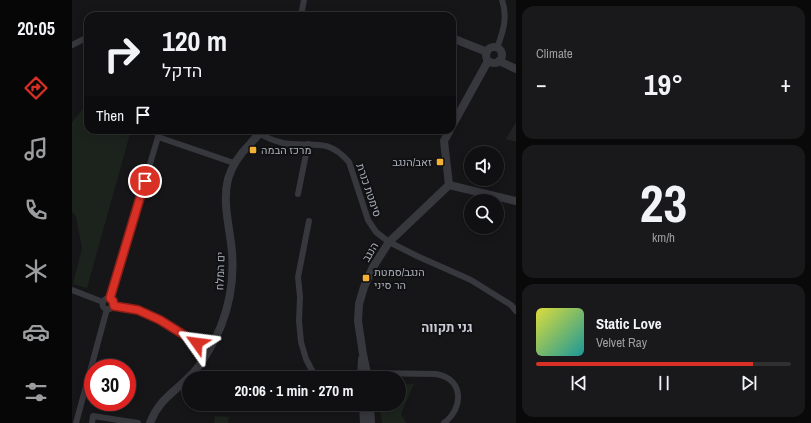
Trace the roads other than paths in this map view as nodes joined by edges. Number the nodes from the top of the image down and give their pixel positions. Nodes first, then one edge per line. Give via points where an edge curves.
1 (304, 0) edge
2 (502, 0) edge
3 (302, 12) edge
4 (84, 39) edge
5 (456, 40) edge
6 (72, 45) edge
7 (497, 48) junction
8 (487, 52) junction
9 (500, 59) junction
10 (488, 61) junction
11 (516, 64) edge
12 (516, 69) edge
13 (456, 119) edge
14 (159, 134) edge
15 (259, 134) edge
16 (264, 134) edge
17 (448, 134) edge
18 (158, 137) junction
19 (308, 144) junction
20 (234, 163) junction
21 (449, 186) junction
22 (298, 194) dead end
23 (516, 200) edge
24 (309, 221) dead end
25 (389, 242) junction
26 (72, 290) edge
27 (110, 298) junction
28 (103, 302) junction
29 (114, 306) junction
30 (107, 309) junction
31 (516, 311) edge
32 (209, 350) junction
33 (312, 371) edge
34 (364, 371) edge
35 (406, 375) edge
36 (363, 411) edge
37 (370, 411) edge
38 (76, 423) edge
39 (92, 423) edge
40 (138, 423) edge
41 (150, 423) edge
42 (364, 423) edge
43 (371, 423) edge
44 (444, 423) edge

1 - 3 street
2 - 7 street via 504,27
4 - 6 street
5 - 8 street
7 - 8 street via 492,47
7 - 9 street via 500,51
8 - 10 street
9 - 10 street via 493,63
9 - 11 street
9 - 12 street
10 - 13 street
14 - 18 street
15 - 20 street, ים המלח
16 - 19 street, סימטת כנרת via 283,143
17 - 21 street via 444,141
18 - 20 street
18 - 27 street
19 - 22 street
19 - 25 street, סימטת כנרת via 334,148 349,162 368,220 376,232
20 - 32 street, ים המלח via 228,180 226,198 232,253 231,294 221,326
21 - 23 street
21 - 25 street, הנגב
24 - 33 street via 298,277 301,342
25 - 31 street, סימטת כנרת via 471,280 511,305
25 - 34 street, הנגב via 373,267 359,304 358,321
26 - 28 street
27 - 28 street
27 - 29 street
28 - 30 street
29 - 30 street
29 - 32 street via 138,310 160,320
30 - 38 street
32 - 41 street, ים המלח via 191,375 163,400
35 - 44 street via 442,375 455,385 458,400 455,412
36 - 42 street
37 - 43 street
39 - 40 street via 93,416

